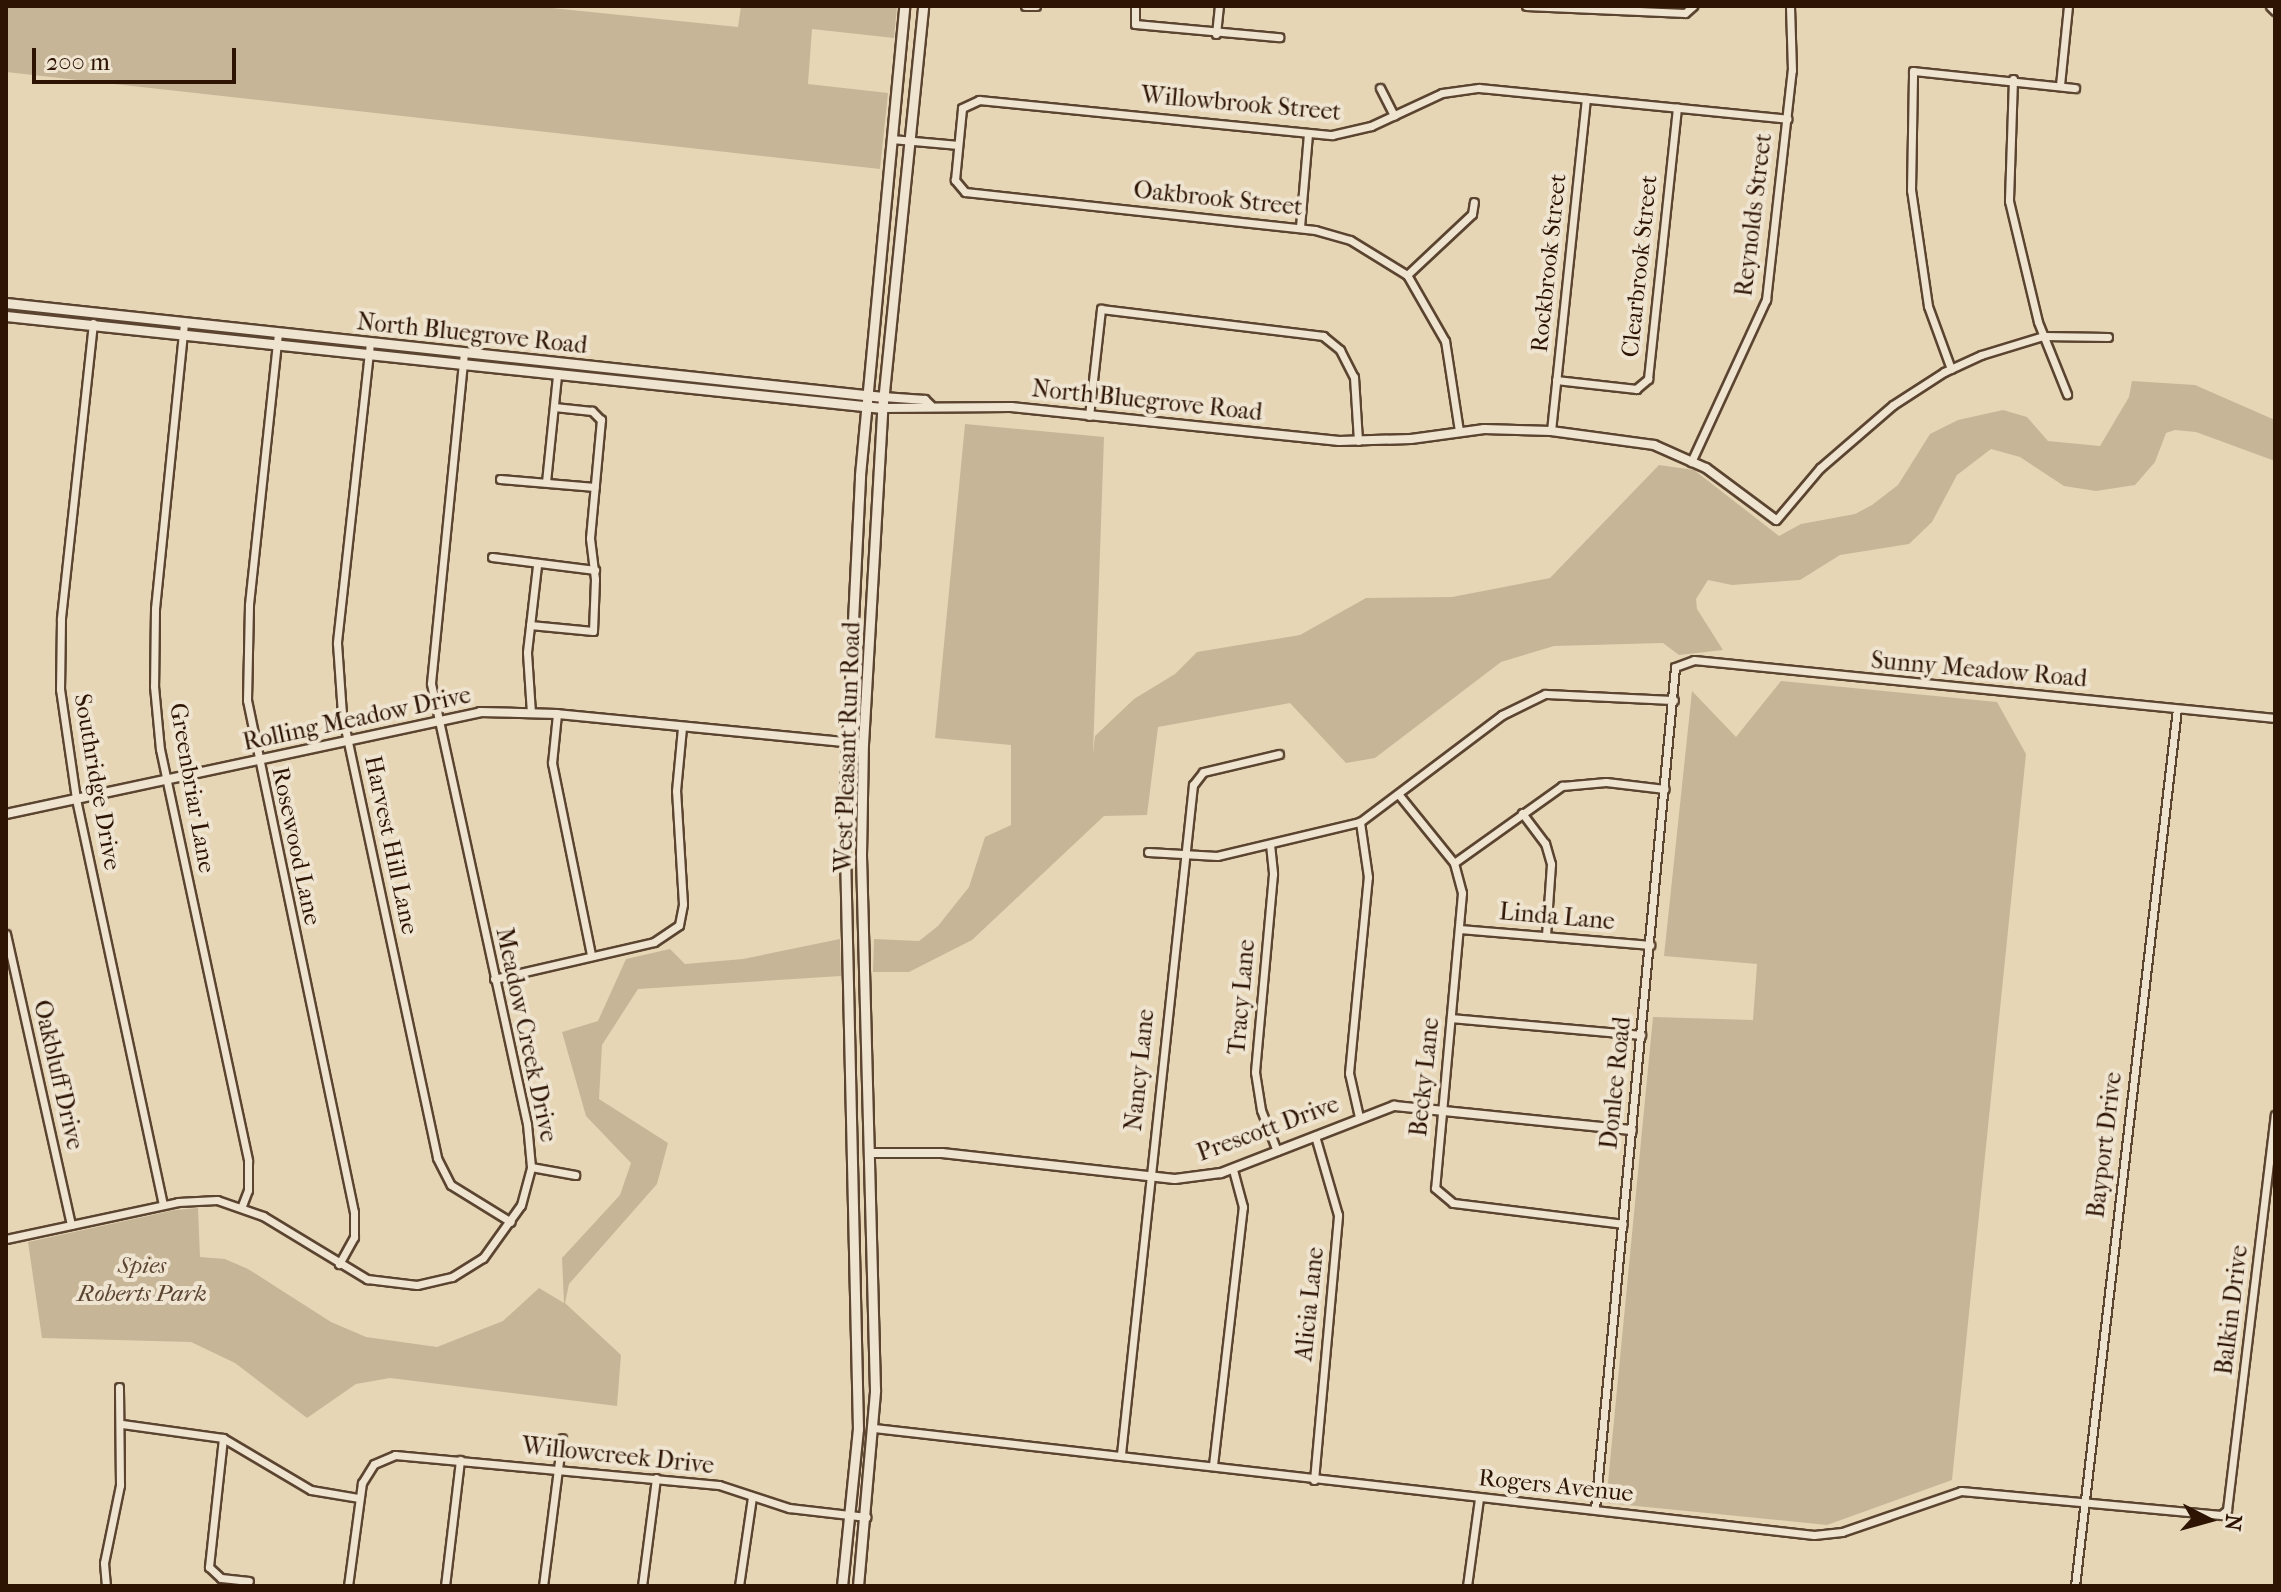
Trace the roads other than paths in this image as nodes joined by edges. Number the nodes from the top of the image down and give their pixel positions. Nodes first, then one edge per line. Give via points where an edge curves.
1 (904, 6) edge
2 (923, 6) edge
3 (1025, 6) edge
4 (1036, 6) edge
5 (1135, 6) edge
6 (1219, 6) edge
7 (1526, 6) edge
8 (1790, 6) edge
9 (2068, 6) edge
10 (1693, 8) edge
11 (1216, 34) junction
12 (1279, 37) dead end
13 (900, 46) junction
14 (919, 48) junction
15 (2013, 79) junction
16 (2060, 85) junction
17 (1380, 88) dead end
18 (2075, 88) dead end
19 (1586, 99) junction
20 (1677, 108) junction
21 (1394, 116) junction
22 (1787, 119) junction
23 (1308, 133) junction
24 (892, 139) junction
25 (910, 141) junction
26 (958, 145) junction
27 (1474, 202) dead end
28 (1300, 227) junction
29 (878, 272) junction
30 (896, 275) junction
31 (1407, 275) junction
32 (6, 303) edge
33 (94, 313) junction
34 (6, 316) edge
35 (184, 323) junction
36 (93, 325) junction
37 (278, 333) junction
38 (183, 335) junction
39 (2043, 336) junction
40 (2108, 337) dead end
41 (370, 343) junction
42 (277, 345) junction
43 (464, 353) junction
44 (368, 355) junction
45 (463, 365) junction
46 (1951, 369) junction
47 (557, 375) junction
48 (1556, 380) junction
49 (732, 382) junction
50 (765, 386) junction
51 (732, 394) junction
52 (2067, 394) dead end
53 (867, 396) junction
54 (883, 397) junction
55 (764, 398) junction
56 (931, 406) junction
57 (554, 407) junction
58 (866, 407) junction
59 (882, 408) junction
60 (1089, 416) junction
61 (1459, 431) junction
62 (1551, 431) junction
63 (1358, 441) junction
64 (1691, 462) junction
65 (500, 479) dead end
66 (546, 482) junction
67 (595, 487) junction
68 (1776, 520) joint
69 (856, 538) junction
70 (877, 539) junction
71 (492, 557) dead end
72 (537, 565) junction
73 (595, 570) junction
74 (530, 625) junction
75 (1680, 662) joint
76 (1674, 700) junction
77 (2177, 709) junction
78 (531, 713) junction
79 (557, 714) junction
80 (2275, 718) edge
81 (438, 722) junction
82 (682, 727) junction
83 (348, 740) junction
84 (863, 744) junction
85 (847, 745) junction
86 (1279, 754) dead end
87 (257, 761) junction
88 (167, 780) junction
89 (1665, 789) junction
90 (1399, 795) junction
91 (76, 799) junction
92 (1522, 813) junction
93 (6, 814) edge
94 (1360, 822) junction
95 (1270, 844) junction
96 (1148, 852) dead end
97 (1185, 855) junction
98 (1454, 863) junction
99 (1460, 929) junction
100 (6, 934) edge
101 (1546, 936) junction
102 (1650, 945) junction
103 (591, 955) junction
104 (494, 979) junction
105 (1451, 1018) junction
106 (866, 1024) junction
107 (849, 1025) junction
108 (1641, 1035) junction
109 (1442, 1112) junction
110 (2275, 1115) edge
111 (1359, 1117) junction
112 (1632, 1130) junction
113 (1315, 1136) junction
114 (1277, 1151) junction
115 (851, 1153) junction
116 (869, 1153) junction
117 (531, 1167) junction
118 (1233, 1169) junction
119 (575, 1175) dead end
120 (1149, 1176) junction
121 (163, 1205) junction
122 (242, 1206) junction
123 (511, 1222) junction
124 (1623, 1224) junction
125 (71, 1225) junction
126 (6, 1239) edge
127 (339, 1264) junction
128 (873, 1295) junction
129 (856, 1296) junction
130 (119, 1387) dead end
131 (122, 1424) junction
132 (874, 1428) junction
133 (858, 1429) junction
134 (223, 1438) junction
135 (562, 1438) dead end
136 (1121, 1454) junction
137 (460, 1460) junction
138 (1213, 1465) junction
139 (558, 1469) junction
140 (656, 1478) junction
141 (1314, 1480) junction
142 (752, 1497) junction
143 (359, 1498) junction
144 (1479, 1498) junction
145 (2084, 1503) junction
146 (1595, 1509) junction
147 (2227, 1510) joint
148 (851, 1515) junction
149 (866, 1517) junction
150 (249, 1581) dead end
151 (106, 1586) edge
152 (348, 1586) edge
153 (445, 1586) edge
154 (543, 1586) edge
155 (642, 1586) edge
156 (739, 1586) edge
157 (842, 1586) edge
158 (858, 1586) edge
159 (1467, 1586) edge
160 (2075, 1586) edge

1 - 13 main road, West Pleasant Run Road
2 - 14 main road, West Pleasant Run Road
3 - 4 street
5 - 11 street via 1135,24
6 - 11 street
7 - 10 street
8 - 22 street, Reynolds Street
9 - 16 street
11 - 12 street
13 - 14 main road
13 - 24 main road, West Pleasant Run Road
14 - 25 main road, West Pleasant Run Road
15 - 16 street
15 - 39 street via 2009,201
15 - 46 street via 1913,71 1911,190 1928,306
16 - 18 street
17 - 21 street
19 - 20 street, Willowbrook Street
19 - 21 street, Willowbrook Street via 1462,89
19 - 48 street, Rockbrook Street
20 - 22 street, Willowbrook Street
20 - 48 street, Clearbrook Street via 1648,379 1636,389
21 - 23 street, Willowbrook Street via 1347,133
22 - 64 street, Reynolds Street via 1766,300
23 - 26 street, Willowbrook Street via 979,100 962,108
23 - 28 street
24 - 25 street
24 - 29 main road, West Pleasant Run Road
25 - 26 street
25 - 30 main road, West Pleasant Run Road
26 - 28 street, Oakbrook Street via 956,185 972,194
27 - 31 street via 1472,214
28 - 31 street, Oakbrook Street via 1350,240
29 - 30 main road
29 - 53 main road, West Pleasant Run Road
30 - 54 main road, West Pleasant Run Road
31 - 61 street, Oakbrook Street via 1445,341
32 - 33 main road, North Bluegrove Road
33 - 35 main road, North Bluegrove Road
33 - 36 street, Southridge Drive
34 - 36 main road, North Bluegrove Road
35 - 37 main road, North Bluegrove Road
35 - 38 street, Greenbriar Lane
36 - 38 main road, North Bluegrove Road
36 - 91 street, Southridge Drive via 59,652
37 - 41 main road, North Bluegrove Road
37 - 42 street, Rosewood Lane
38 - 42 main road, North Bluegrove Road
38 - 88 street, Greenbriar Lane via 153,632 157,729
39 - 40 street
39 - 46 street
39 - 52 street
41 - 43 main road, North Bluegrove Road
41 - 44 street, Harvest Hill Lane
42 - 44 main road, North Bluegrove Road
42 - 87 street, Rosewood Lane via 246,639 248,716
43 - 45 street, Meadow Creek Drive
43 - 49 main road, North Bluegrove Road
44 - 45 main road, North Bluegrove Road
44 - 83 street, Harvest Hill Lane via 337,643
45 - 47 main road, North Bluegrove Road
45 - 81 street, Meadow Creek Drive via 432,668
46 - 68 street via 1893,405 1820,468
47 - 51 main road, North Bluegrove Road
47 - 57 street
48 - 62 street, Rockbrook Street
49 - 50 main road, North Bluegrove Road
49 - 51 main road
50 - 53 main road, North Bluegrove Road
50 - 55 main road
51 - 55 main road, North Bluegrove Road
53 - 54 main road, North Bluegrove Road
53 - 58 main road, West Pleasant Run Road
54 - 56 street, North Bluegrove Road via 925,400
54 - 59 main road, West Pleasant Run Road
55 - 58 main road, North Bluegrove Road
56 - 59 street, North Bluegrove Road via 925,412
56 - 60 street, North Bluegrove Road
57 - 66 street
57 - 67 street via 600,416
58 - 59 main road, North Bluegrove Road
58 - 69 main road, West Pleasant Run Road
59 - 70 main road, West Pleasant Run Road
60 - 63 street, North Bluegrove Road
60 - 63 street via 1101,309 1323,336 1340,350 1354,377
61 - 62 street, North Bluegrove Road
61 - 63 street, North Bluegrove Road
62 - 64 street, North Bluegrove Road via 1654,445
64 - 68 street
65 - 66 street
66 - 67 street
67 - 73 street via 590,538
69 - 70 main road
69 - 85 main road, West Pleasant Run Road
70 - 84 main road, West Pleasant Run Road
71 - 72 street
72 - 73 street
72 - 74 street
73 - 74 street via 593,631
74 - 78 street
75 - 76 street, Donlee Road via 1675,667
75 - 77 street, Sunny Meadow Road
76 - 89 street, Donlee Road
76 - 90 street via 1563,692 1529,699
77 - 80 street, Sunny Meadow Road
77 - 145 street, Bayport Drive
78 - 79 street, Rolling Meadow Drive
78 - 81 street, Rolling Meadow Drive via 480,712
79 - 82 street, Rolling Meadow Drive
79 - 103 street via 552,763
81 - 83 street, Rolling Meadow Drive
81 - 104 street, Meadow Creek Drive
82 - 85 street, Rolling Meadow Drive
82 - 103 street via 676,791 683,916 667,936
83 - 87 street, Rolling Meadow Drive
83 - 123 street, Harvest Hill Lane via 437,1158 451,1185
84 - 85 street, Rolling Meadow Drive
84 - 106 main road, West Pleasant Run Road
85 - 107 main road, West Pleasant Run Road via 843,843
86 - 97 street, Nancy Lane via 1196,777
87 - 88 street, Rolling Meadow Drive
87 - 127 street, Rosewood Lane via 354,1212 354,1237
88 - 91 street, Rolling Meadow Drive
88 - 122 street, Greenbriar Lane via 248,1161
89 - 92 street via 1576,783 1550,792
89 - 102 street, Donlee Road
90 - 94 street
90 - 98 street, Becky Lane
91 - 93 street, Rolling Meadow Drive
91 - 121 street, Southridge Drive
92 - 98 street
92 - 101 street via 1545,843 1551,864
94 - 95 street
94 - 111 street via 1368,877 1349,1073
95 - 97 street via 1217,856
95 - 114 street, Tracy Lane via 1273,874 1255,1072 1261,1110
96 - 97 street
97 - 120 street, Nancy Lane
98 - 99 street, Becky Lane via 1462,893
99 - 101 street, Linda Lane
99 - 105 street, Becky Lane
100 - 125 street, Oakbluff Drive
101 - 102 street, Linda Lane
102 - 108 street, Donlee Road
103 - 104 street
104 - 117 street, Meadow Creek Drive via 527,1124
105 - 108 street
105 - 109 street, Becky Lane
106 - 107 main road
106 - 116 main road, West Pleasant Run Road
107 - 115 main road, West Pleasant Run Road
108 - 112 street, Donlee Road
109 - 111 street, Prescott Drive via 1394,1106
109 - 112 street, Prescott Drive
109 - 124 street, Becky Lane via 1435,1188 1446,1201
110 - 147 street, Balkin Drive
111 - 113 street, Prescott Drive
112 - 124 street, Donlee Road
113 - 114 street, Prescott Drive
113 - 141 street, Alicia Lane via 1338,1215
114 - 118 street, Prescott Drive
115 - 116 main road
115 - 129 main road, West Pleasant Run Road
116 - 120 street, Prescott Drive via 942,1153
116 - 128 main road, West Pleasant Run Road
117 - 119 street
117 - 123 street, Meadow Creek Drive
118 - 120 street, Prescott Drive via 1187,1178
118 - 138 street via 1243,1207
120 - 136 street, Nancy Lane
121 - 122 street, Meadow Creek Drive via 206,1200
121 - 125 street, Meadow Creek Drive
122 - 127 street, Meadow Creek Drive
123 - 127 street, Meadow Creek Drive via 483,1258 431,1283 387,1284
124 - 146 street, Donlee Road
125 - 126 street, Meadow Creek Drive
128 - 129 main road
128 - 132 main road, West Pleasant Run Road
129 - 133 main road, West Pleasant Run Road
130 - 131 street
131 - 134 street
131 - 151 street via 117,1509 104,1563
132 - 133 main road
132 - 136 street, Rogers Avenue
132 - 149 main road, West Pleasant Run Road
133 - 148 main road, West Pleasant Run Road
134 - 143 street via 311,1490
134 - 150 street via 209,1567 221,1578
135 - 139 street
136 - 138 street, Rogers Avenue
137 - 139 street, Willowcreek Drive
137 - 143 street, Willowcreek Drive via 410,1455 374,1464
137 - 153 street
138 - 141 street, Rogers Avenue
139 - 140 street, Willowcreek Drive
139 - 154 street
140 - 142 street, Willowcreek Drive via 719,1485
140 - 155 street
141 - 144 street, Rogers Avenue
142 - 148 street, Willowcreek Drive via 789,1508
142 - 156 street
143 - 152 street
144 - 146 street, Rogers Avenue
144 - 159 street
145 - 146 street, Rogers Avenue via 1961,1491 1842,1532 1814,1535
145 - 147 street, Rogers Avenue via 2212,1516
145 - 160 street, Bayport Drive
148 - 149 street, Willowcreek Drive
148 - 157 main road, West Pleasant Run Road
149 - 158 main road, West Pleasant Run Road

